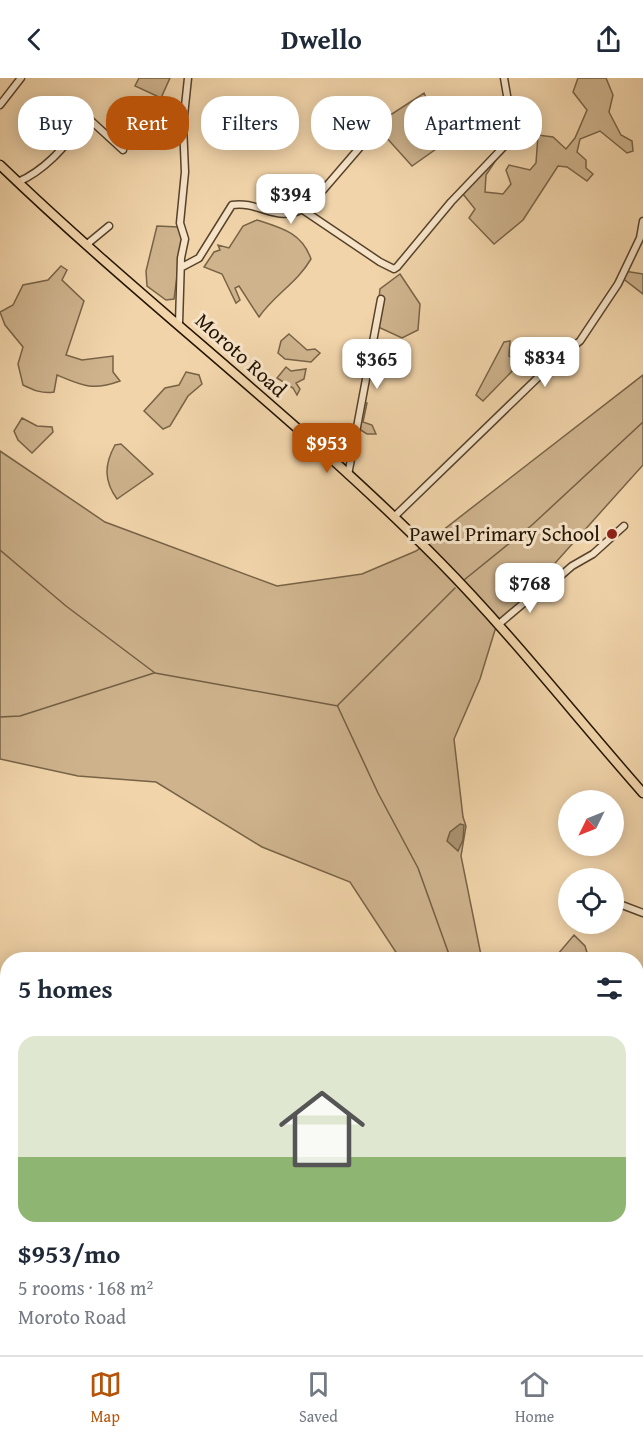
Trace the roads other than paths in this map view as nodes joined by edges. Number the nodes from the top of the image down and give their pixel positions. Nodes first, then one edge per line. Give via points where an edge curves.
1 (21, 78) edge
2 (188, 78) edge
3 (504, 78) edge
4 (0, 92) edge
5 (8, 93) junction
6 (0, 105) edge
7 (106, 134) edge
8 (359, 150) edge
9 (0, 165) edge
10 (18, 182) junction
11 (303, 210) junction
12 (643, 221) edge
13 (109, 226) dead end
14 (86, 245) junction
15 (182, 267) junction
16 (381, 299) dead end
17 (179, 323) junction
18 (348, 475) junction
19 (394, 517) junction
20 (624, 526) dead end
21 (499, 624) junction
22 (642, 789) edge
23 (624, 906) edge
24 (643, 913) edge

1 - 5 street
2 - 15 street via 183,124
3 - 11 street via 514,136 450,202 398,267 380,262
4 - 5 street
5 - 6 street
7 - 10 street via 88,118 57,155
8 - 11 street
9 - 10 main road, Moroto Road
10 - 14 main road, Moroto Road
11 - 15 street via 279,215 232,205 199,258
12 - 19 street via 640,237 618,284 579,341
13 - 14 street
14 - 17 main road, Moroto Road
15 - 17 street
16 - 18 street
17 - 18 main road, Moroto Road
18 - 19 main road, Moroto Road
19 - 21 main road, Moroto Road
20 - 21 street
21 - 22 main road, Moroto Road
23 - 24 street

